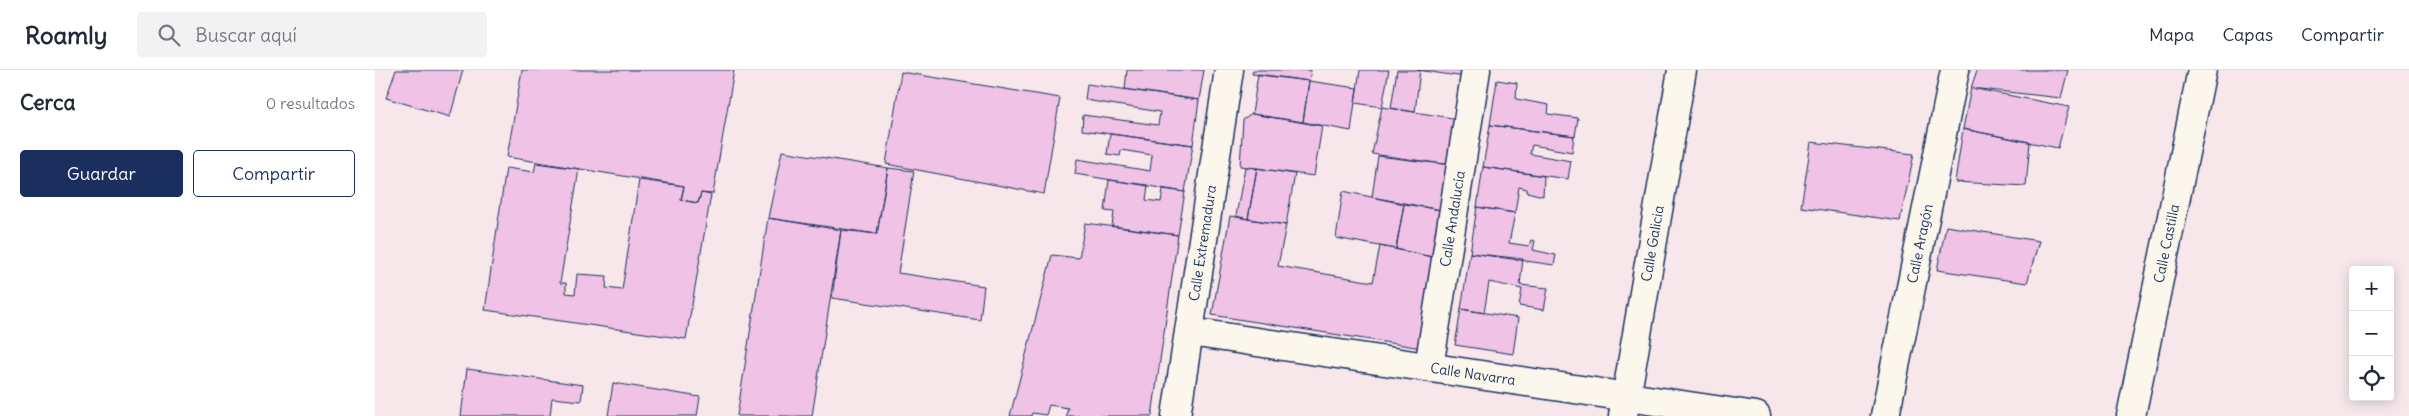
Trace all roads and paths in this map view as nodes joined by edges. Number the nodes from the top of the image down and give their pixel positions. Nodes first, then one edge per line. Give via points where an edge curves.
1 (1229, 70) edge
2 (1476, 70) edge
3 (1683, 70) edge
4 (1955, 70) edge
5 (2202, 70) edge
6 (1190, 332) junction
7 (1429, 367) junction
8 (1625, 406) edge
9 (1176, 416) edge
10 (1756, 416) edge
11 (1885, 416) edge
12 (2131, 416) edge

1 - 6 street, Calle Extremadura
2 - 7 street, Calle Andalucía
3 - 8 street, Calle Galicia
4 - 11 street, Calle Aragón
5 - 12 street, Calle Castilla
6 - 7 street, Calle Navarra
6 - 9 street, Calle Extremadura
7 - 8 street, Calle Navarra
8 - 10 street, Calle Navarra

